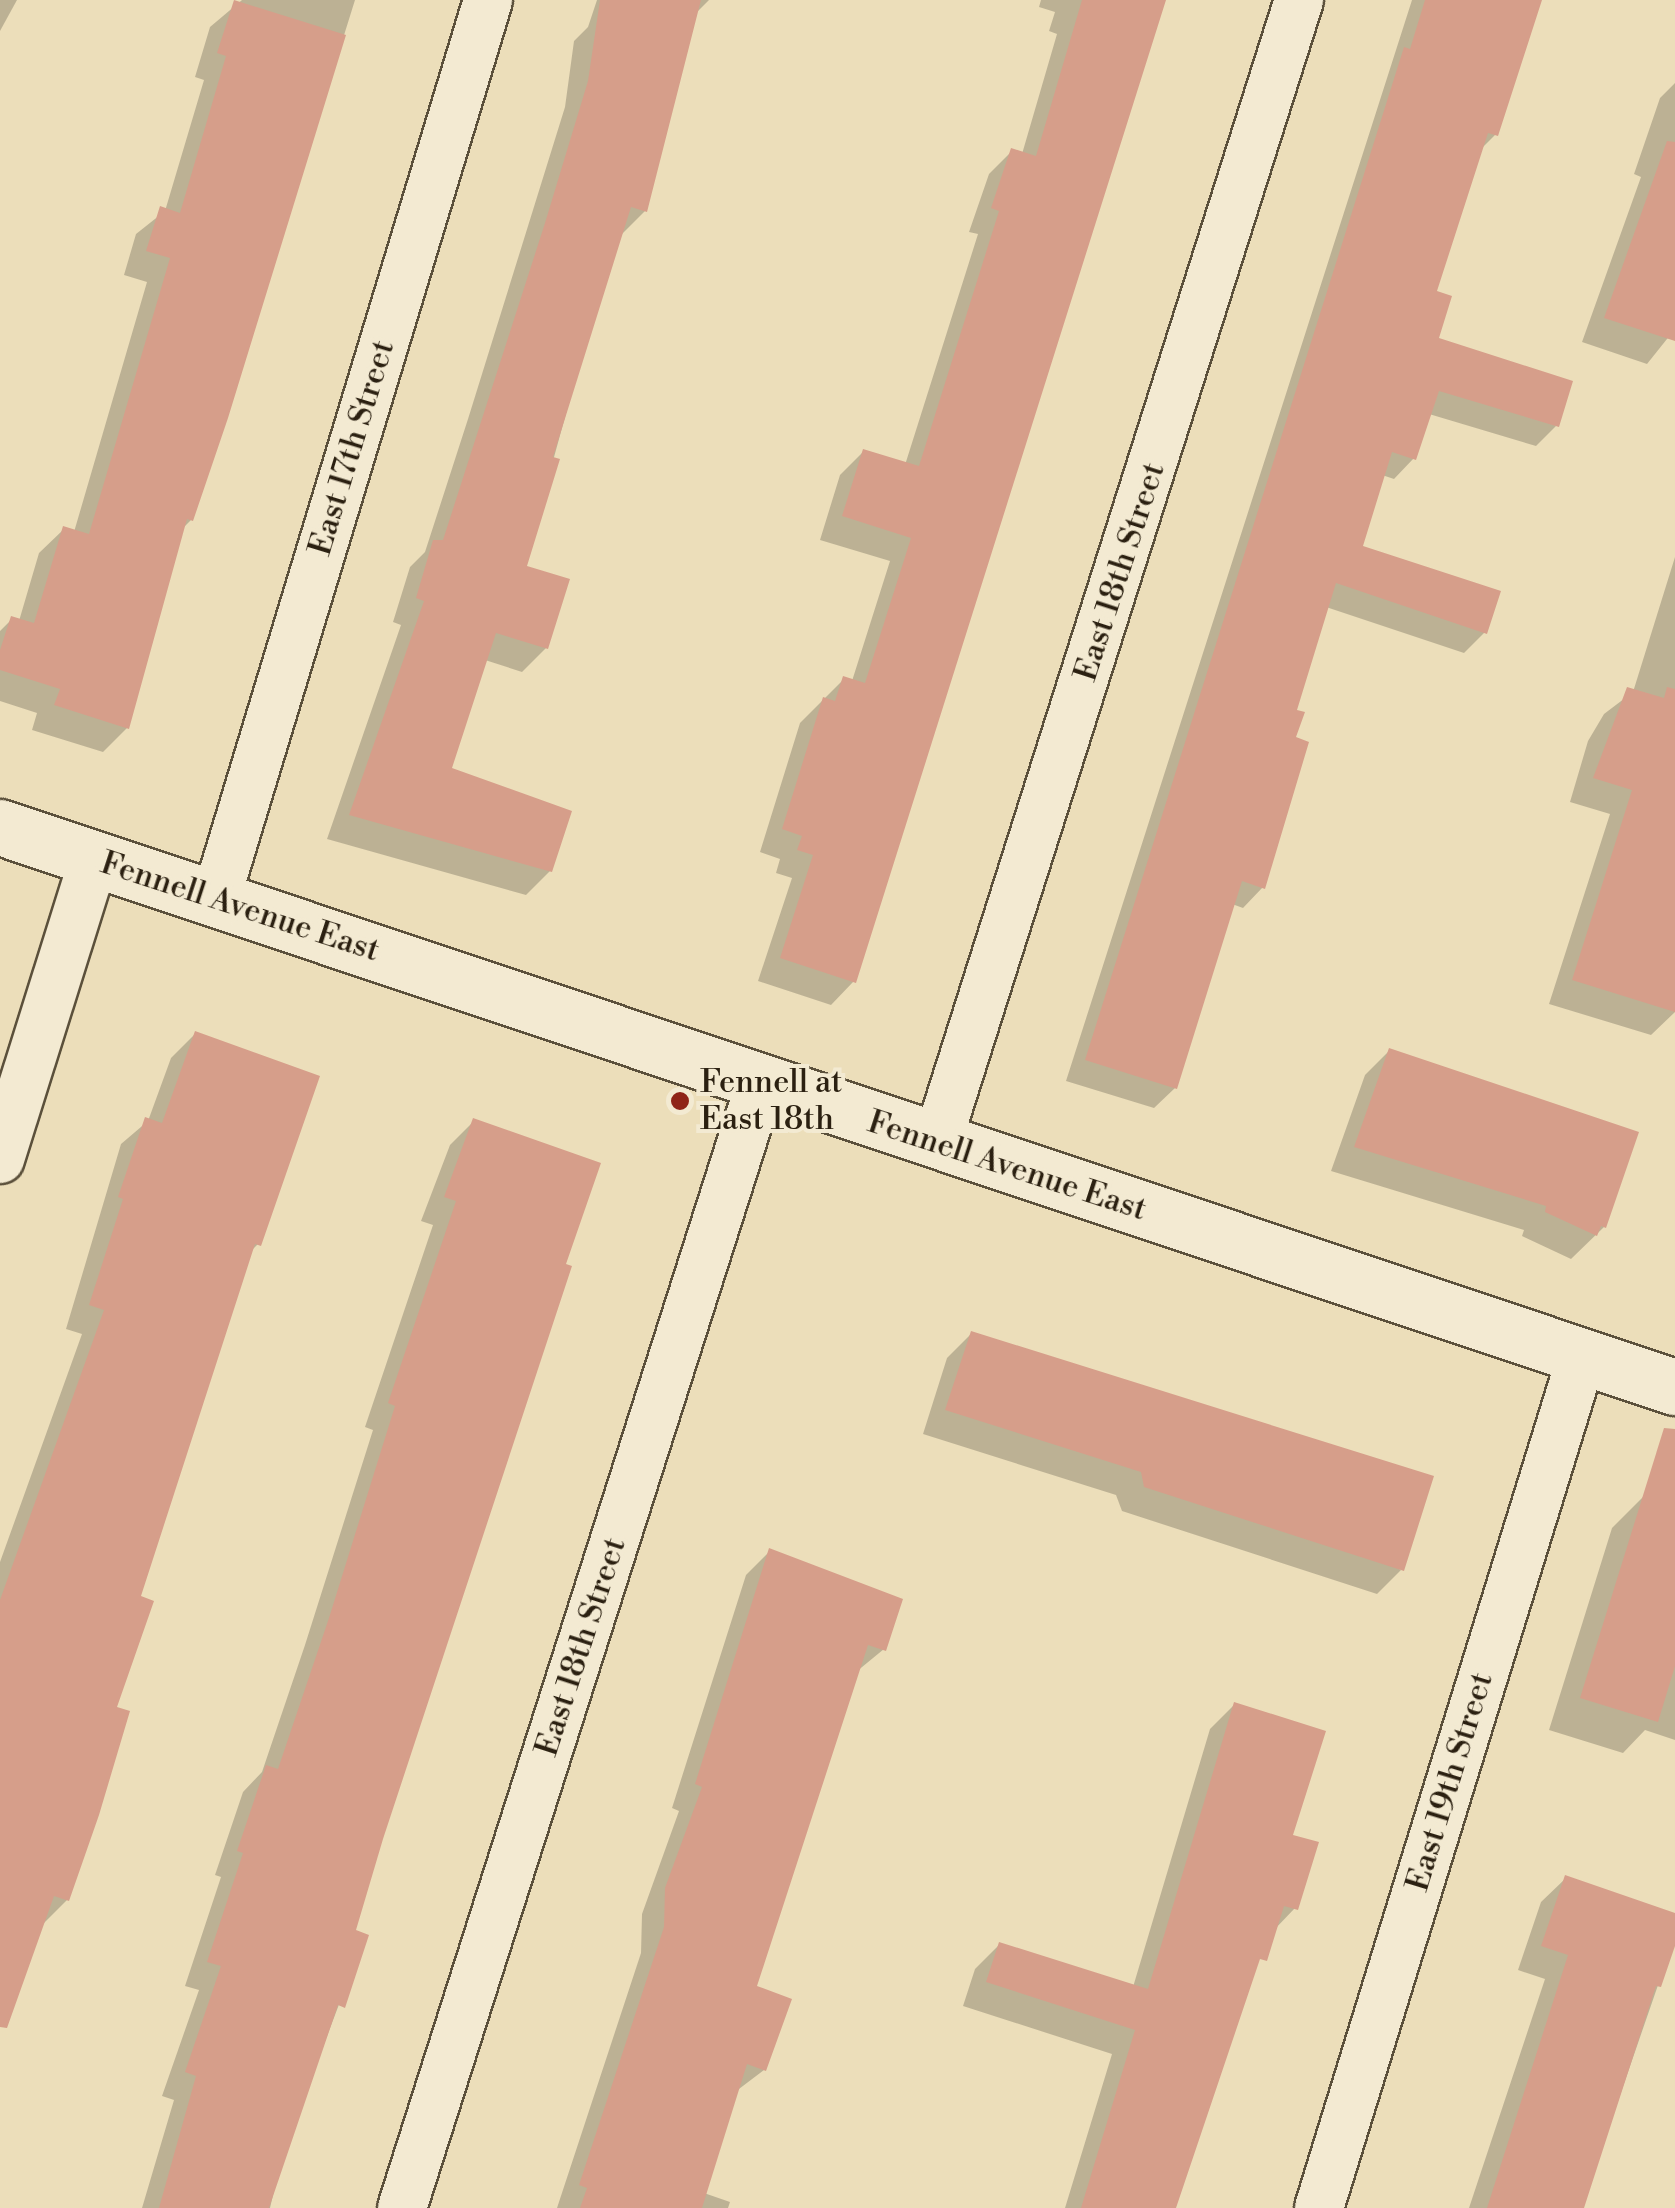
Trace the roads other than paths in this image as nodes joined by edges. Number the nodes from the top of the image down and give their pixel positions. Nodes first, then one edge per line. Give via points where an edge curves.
1 (488, 0) edge
2 (1299, 0) edge
3 (0, 826) edge
4 (94, 859) junction
5 (217, 896) junction
6 (760, 1086) junction
7 (937, 1142) junction
8 (0, 1159) edge
9 (1582, 1356) junction
10 (1675, 1387) edge
11 (402, 2208) edge
12 (1319, 2208) edge

1 - 5 street, East 17th Street
2 - 7 street, East 18th Street
3 - 4 main road, Fennell Avenue East
4 - 5 main road, Fennell Avenue East
4 - 8 street
5 - 6 main road, Fennell Avenue East
6 - 7 main road, Fennell Avenue East
6 - 11 street, East 18th Street
7 - 9 main road, Fennell Avenue East
9 - 10 main road, Fennell Avenue East
9 - 12 street, East 19th Street

